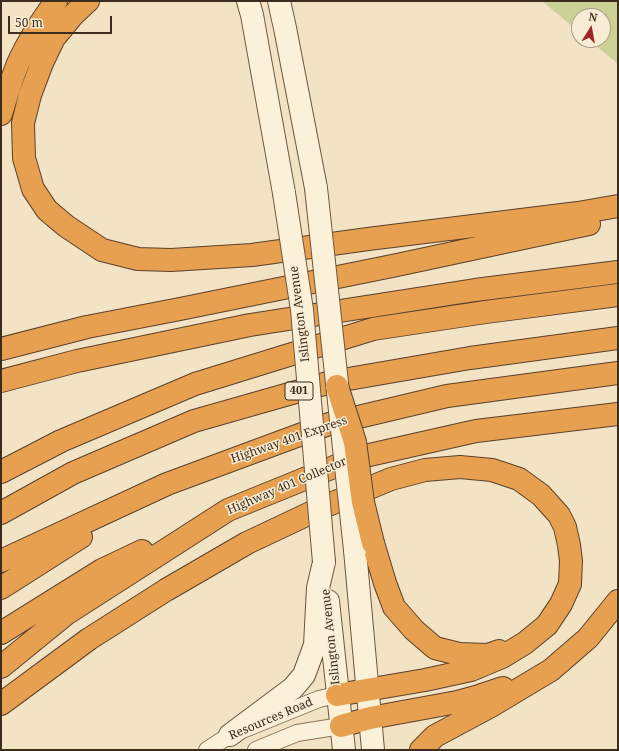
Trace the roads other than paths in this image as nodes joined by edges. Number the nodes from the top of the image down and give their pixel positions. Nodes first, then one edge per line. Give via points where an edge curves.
1 (56, 1) edge
2 (88, 1) edge
3 (248, 1) edge
4 (279, 1) edge
5 (1, 114) edge
6 (614, 210) edge
7 (618, 272) edge
8 (618, 295) edge
9 (618, 338) edge
10 (1, 348) edge
11 (618, 373) edge
12 (1, 381) edge
13 (337, 386) joint
14 (618, 414) edge
15 (1, 472) edge
16 (167, 484) junction
17 (228, 510) junction
18 (1, 513) edge
19 (364, 547) junction
20 (1, 561) edge
21 (324, 562) junction
22 (1, 588) edge
23 (618, 601) edge
24 (1, 633) edge
25 (524, 643) junction
26 (1, 667) edge
27 (551, 670) junction
28 (367, 689) junction
29 (337, 695) junction
30 (1, 704) edge
31 (370, 718) junction
32 (341, 726) junction
33 (230, 735) junction
34 (207, 750) edge
35 (256, 750) edge
36 (344, 750) edge
37 (373, 750) edge
38 (421, 750) edge

1 - 5 highway via 34,33 20,60
2 - 6 highway via 54,38 42,63 23,123 24,158 33,189 47,210 102,250 138,259 171,260 252,255
3 - 21 main road, Islington Avenue, bridge via 284,193 302,310
4 - 13 main road, bridge via 316,188
6 - 10 highway via 582,226 405,264 87,326
7 - 12 highway via 475,290 250,326 77,361
8 - 15 highway via 373,330 195,384 61,441
9 - 18 highway, 401 via 470,358 323,384 194,421 73,473
11 - 16 highway, Highway 401 Express via 447,396 329,424
13 - 19 highway, bridge via 355,442 363,502
14 - 17 highway, Highway 401 Collector via 476,431 356,458
16 - 20 highway, Highway 401 Express
16 - 22 highway
17 - 24 highway via 102,570
17 - 26 highway, Highway 401 Collector via 66,614
19 - 25 highway via 385,583 394,607 414,630 435,648 459,654 488,655
19 - 28 main road
21 - 29 main road, Islington Avenue
21 - 33 main road via 318,588 315,644 304,675 293,688
23 - 27 highway via 588,638
25 - 28 highway via 502,657 471,670
25 - 30 highway via 547,624 561,604 570,584 569,545 559,515 541,495 519,479 492,470 460,467 425,470 391,479 247,543 89,639
27 - 31 highway via 465,700
27 - 38 highway via 436,736
28 - 29 highway
28 - 31 main road
29 - 32 main road, Islington Avenue
29 - 33 street, Resources Road via 319,699
31 - 32 highway
31 - 37 main road
32 - 35 street, Resources Road via 297,733
32 - 36 main road, Islington Avenue
33 - 34 street, Resources Road

